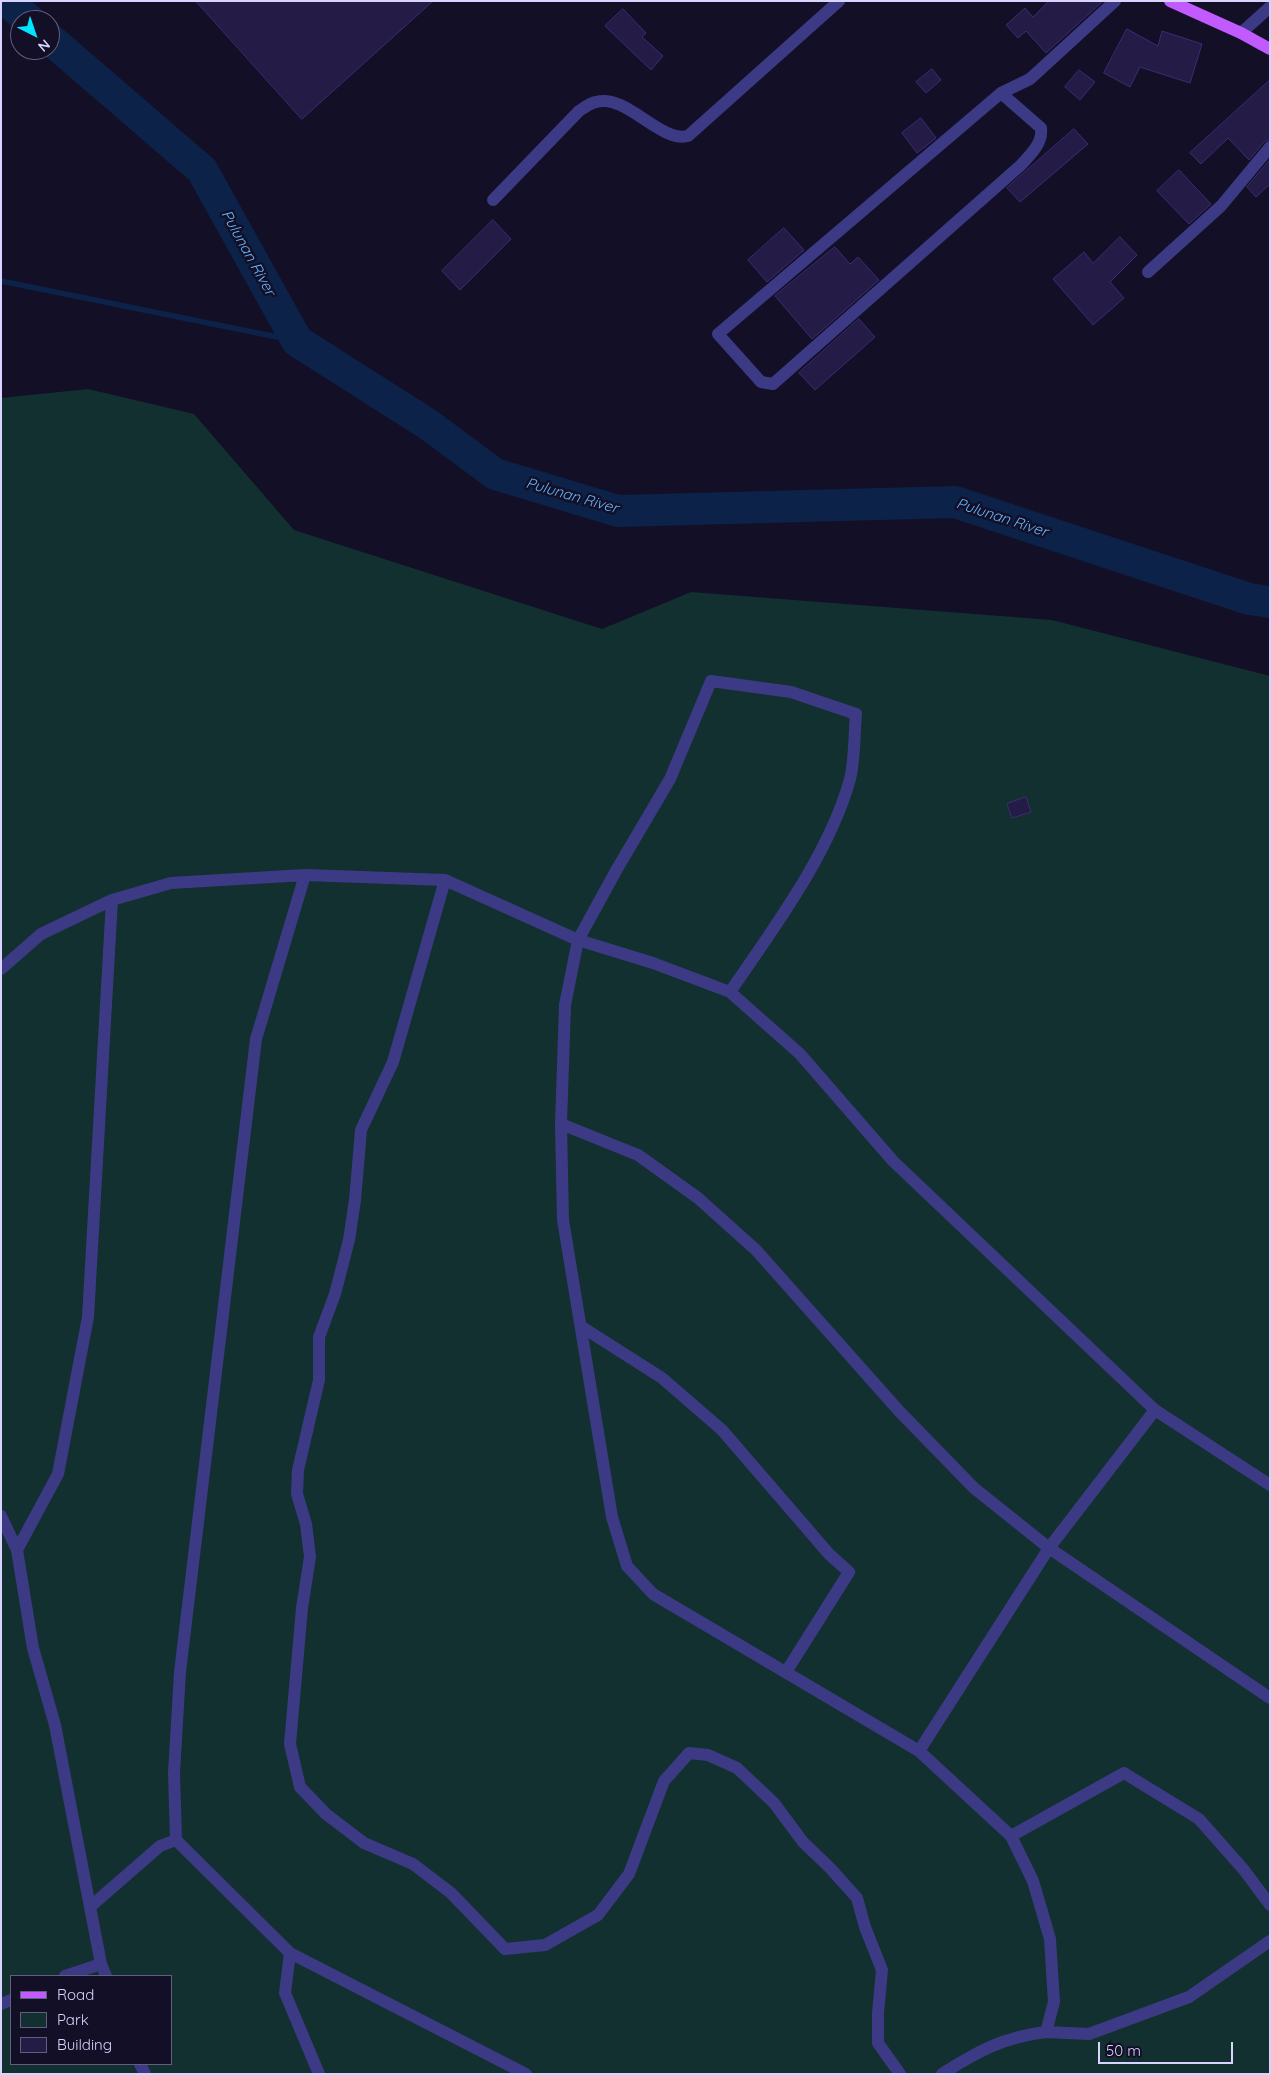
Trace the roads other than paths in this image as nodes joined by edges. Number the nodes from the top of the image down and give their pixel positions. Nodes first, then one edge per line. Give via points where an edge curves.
1 (839, 1) edge
2 (1115, 1) edge
3 (1170, 1) edge
4 (1192, 5) edge
5 (1270, 7) edge
6 (1241, 33) junction
7 (1270, 49) edge
8 (1002, 92) junction
9 (1270, 147) edge
10 (493, 200) dead end
11 (1148, 272) dead end
12 (305, 875) junction
13 (445, 880) junction
14 (112, 900) junction
15 (578, 940) junction
16 (1, 969) edge
17 (730, 992) junction
18 (561, 1124) junction
19 (582, 1327) junction
20 (1155, 1410) junction
21 (1270, 1485) edge
22 (1, 1516) edge
23 (1049, 1548) junction
24 (17, 1550) junction
25 (786, 1672) junction
26 (1270, 1698) edge
27 (919, 1751) junction
28 (1012, 1836) junction
29 (176, 1840) junction
30 (1270, 1905) edge
31 (90, 1907) junction
32 (1270, 1942) edge
33 (290, 1953) junction
34 (101, 1964) junction
35 (68, 1975) edge
36 (106, 1975) edge
37 (1046, 2032) junction
38 (319, 2074) edge
39 (526, 2074) edge
40 (900, 2074) edge
41 (942, 2074) edge

1 - 10 street via 688,136 676,136 617,103 596,101 579,111
2 - 8 street via 1030,79
3 - 4 main road
4 - 6 main road
5 - 6 street
6 - 7 main road
8 - 8 street via 718,334 761,382 773,384 1021,166 1042,136 1041,128
9 - 11 street via 1221,206
12 - 13 street
12 - 14 street via 171,882
12 - 29 street via 256,1039 180,1672 174,1774
13 - 15 street
13 - 40 street via 393,1062 361,1130 349,1240 335,1294 319,1336 319,1380 298,1470 296,1494 306,1524 310,1557 302,1608 290,1744 300,1787 326,1814 364,1843 413,1864 451,1893 505,1948 545,1944 598,1915 629,1874 664,1781 690,1753 708,1754 737,1768 774,1803 804,1842 857,1898 882,1970 878,2043
14 - 16 street via 41,934
14 - 24 street via 88,1317 58,1474
15 - 17 street via 653,963
15 - 17 street via 670,779 711,681 790,692 856,714 850,778 832,830 787,907
15 - 18 street via 565,1005
17 - 20 street via 800,1054 893,1161
18 - 19 street via 563,1220
18 - 23 street via 638,1155 698,1198 756,1250 899,1411 974,1488
19 - 25 street via 612,1517 627,1566 653,1594
19 - 25 street via 662,1378 722,1430 829,1554 850,1572
20 - 21 street
20 - 23 street
22 - 24 street
23 - 26 street
23 - 27 street
24 - 31 street via 33,1648 55,1725
25 - 27 street
27 - 28 street
28 - 30 street via 1124,1773 1200,1819
28 - 37 street via 1033,1881 1050,1939 1054,2002
29 - 31 street via 160,1846
29 - 33 street
31 - 34 street
32 - 37 street via 1189,1997 1089,2034
33 - 38 street via 286,1993
33 - 39 street
34 - 35 street
34 - 36 street
37 - 41 street via 1021,2035 994,2044

